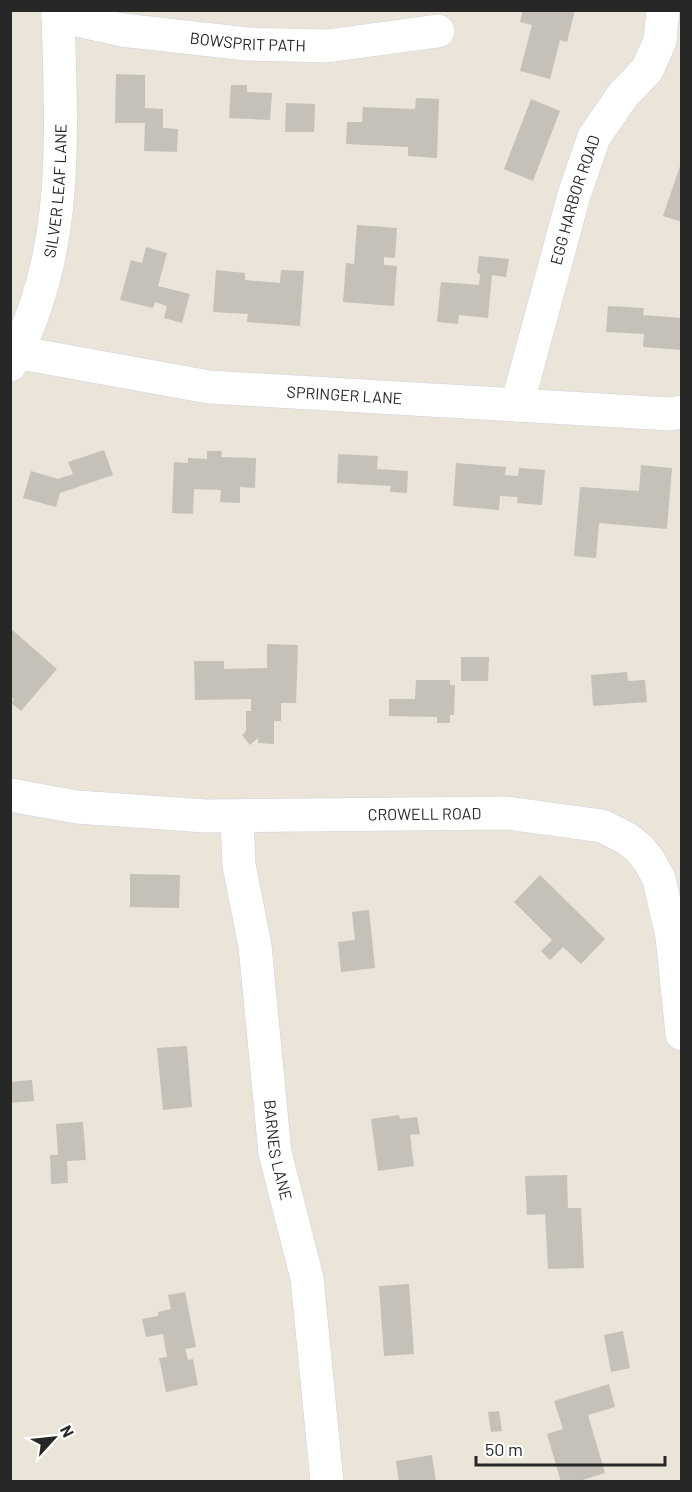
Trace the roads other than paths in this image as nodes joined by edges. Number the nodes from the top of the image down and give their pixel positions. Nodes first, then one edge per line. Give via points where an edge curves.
1 (663, 10) edge
2 (58, 13) edge
3 (438, 31) dead end
4 (13, 357) edge
5 (517, 405) junction
6 (681, 412) edge
7 (10, 795) edge
8 (237, 817) junction
9 (681, 1034) edge
10 (327, 1482) edge

1 - 5 street, EGG HARBOR ROAD via 660,41 647,70 623,95 594,137 574,195
2 - 3 street, BOWSPRIT PATH via 122,30 248,44 327,46
2 - 4 street, SILVER LEAF LANE via 58,205 42,292
4 - 5 street, SPRINGER LANE via 209,387
5 - 6 street, SPRINGER LANE
7 - 8 street, CROWELL ROAD via 77,807
8 - 9 street, CROWELL ROAD via 507,813 602,826 639,848 659,879 672,936
8 - 10 street, BARNES LANE via 238,865 255,946 274,1153 307,1278

